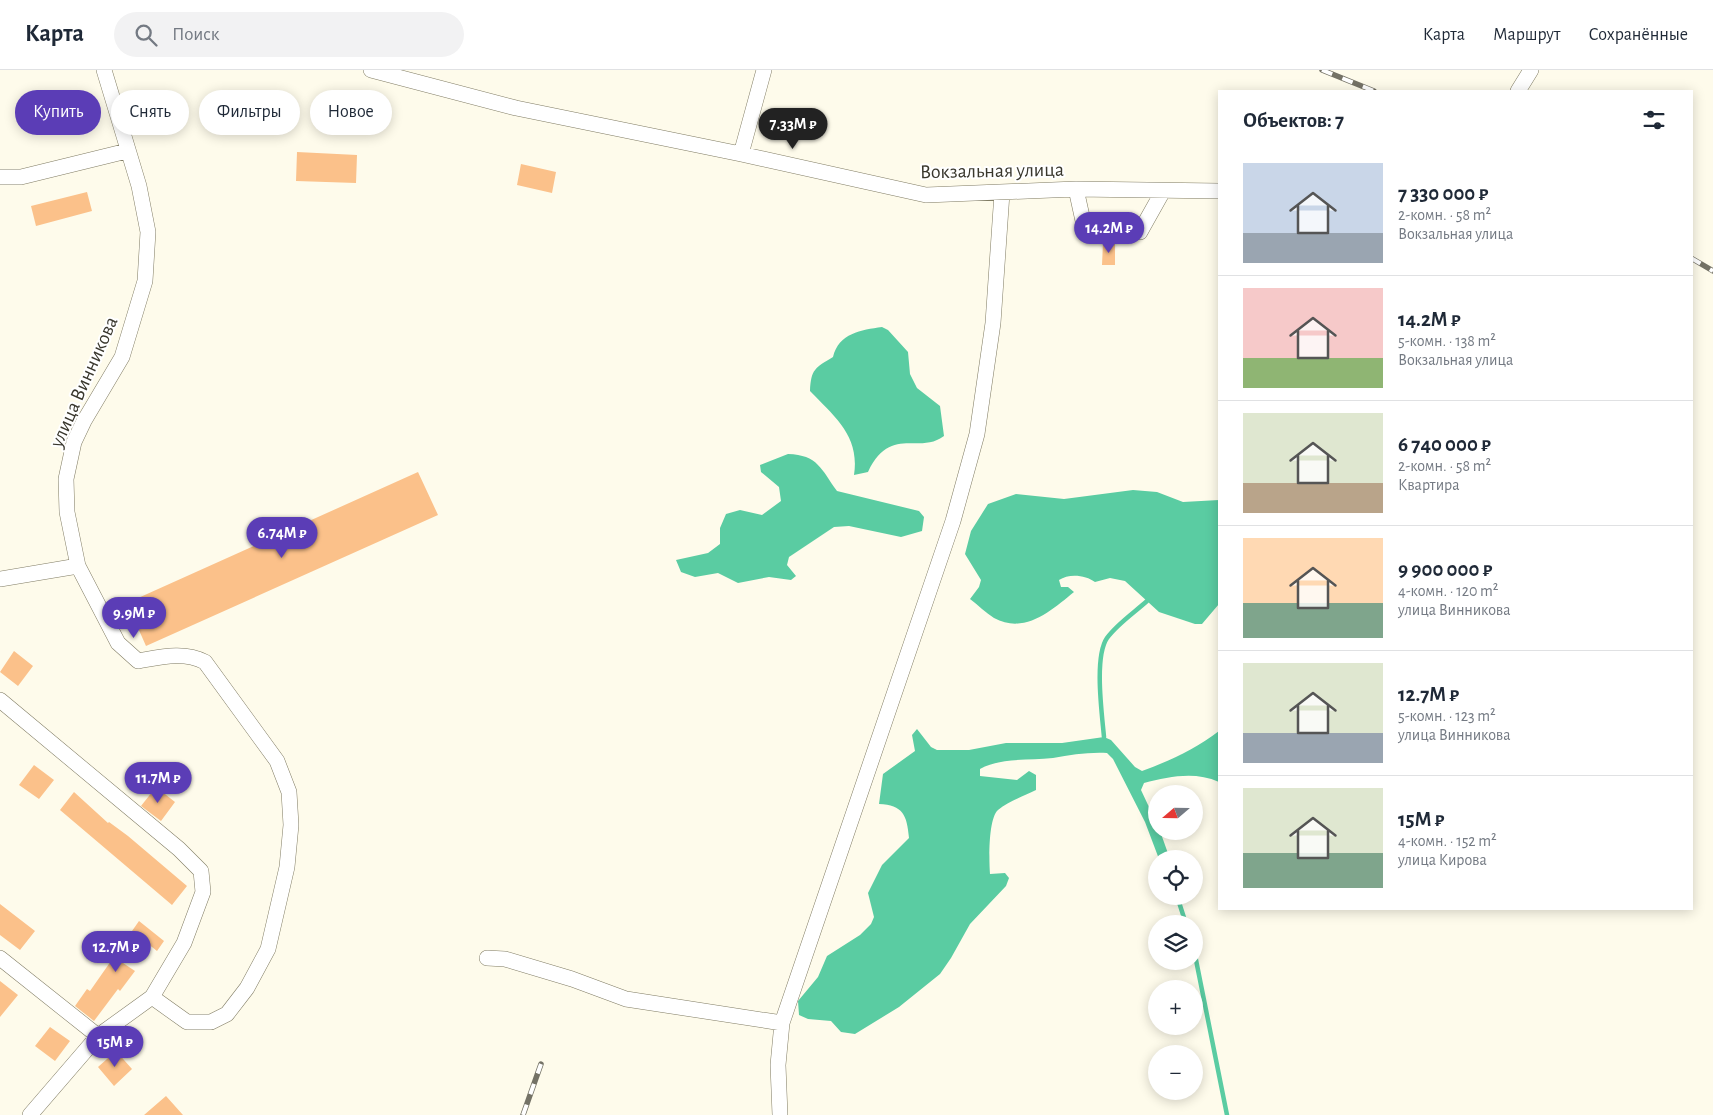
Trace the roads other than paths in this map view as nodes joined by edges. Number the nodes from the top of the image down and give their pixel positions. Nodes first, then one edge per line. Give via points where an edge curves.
1 (104, 70) edge
2 (371, 70) edge
3 (764, 70) edge
4 (1531, 70) edge
5 (1519, 90) edge
6 (128, 151) junction
7 (741, 154) junction
8 (0, 177) edge
9 (1076, 189) junction
10 (1163, 191) junction
11 (1218, 192) edge
12 (1002, 193) junction
13 (78, 566) junction
14 (0, 579) edge
15 (0, 700) edge
16 (0, 958) edge
17 (486, 958) dead end
18 (152, 997) junction
19 (782, 1023) junction
20 (98, 1036) junction
21 (30, 1115) edge
22 (780, 1115) edge

1 - 6 street, улица Винникова
2 - 7 street, Вокзальная улица via 516,108
3 - 7 street
4 - 5 street
6 - 8 street via 21,177
6 - 13 street, улица Винникова via 148,232 145,281 122,357 74,442 66,479 67,512
7 - 12 street, Вокзальная улица via 920,194
9 - 10 street, Вокзальная улица
9 - 10 street via 1085,230 1140,232
9 - 12 street, Вокзальная улица
10 - 11 street, Вокзальная улица
12 - 19 street via 993,322 977,434 952,521
13 - 14 street
13 - 18 street, улица Винникова via 118,644 138,661 194,656 205,662 277,761 289,792 291,825 280,902 268,950 247,988 227,1014 210,1022 187,1022
15 - 18 street via 202,872 203,892 184,943
16 - 20 street
17 - 19 street via 505,959 626,999
18 - 20 street
19 - 22 street via 778,1065
20 - 21 street

